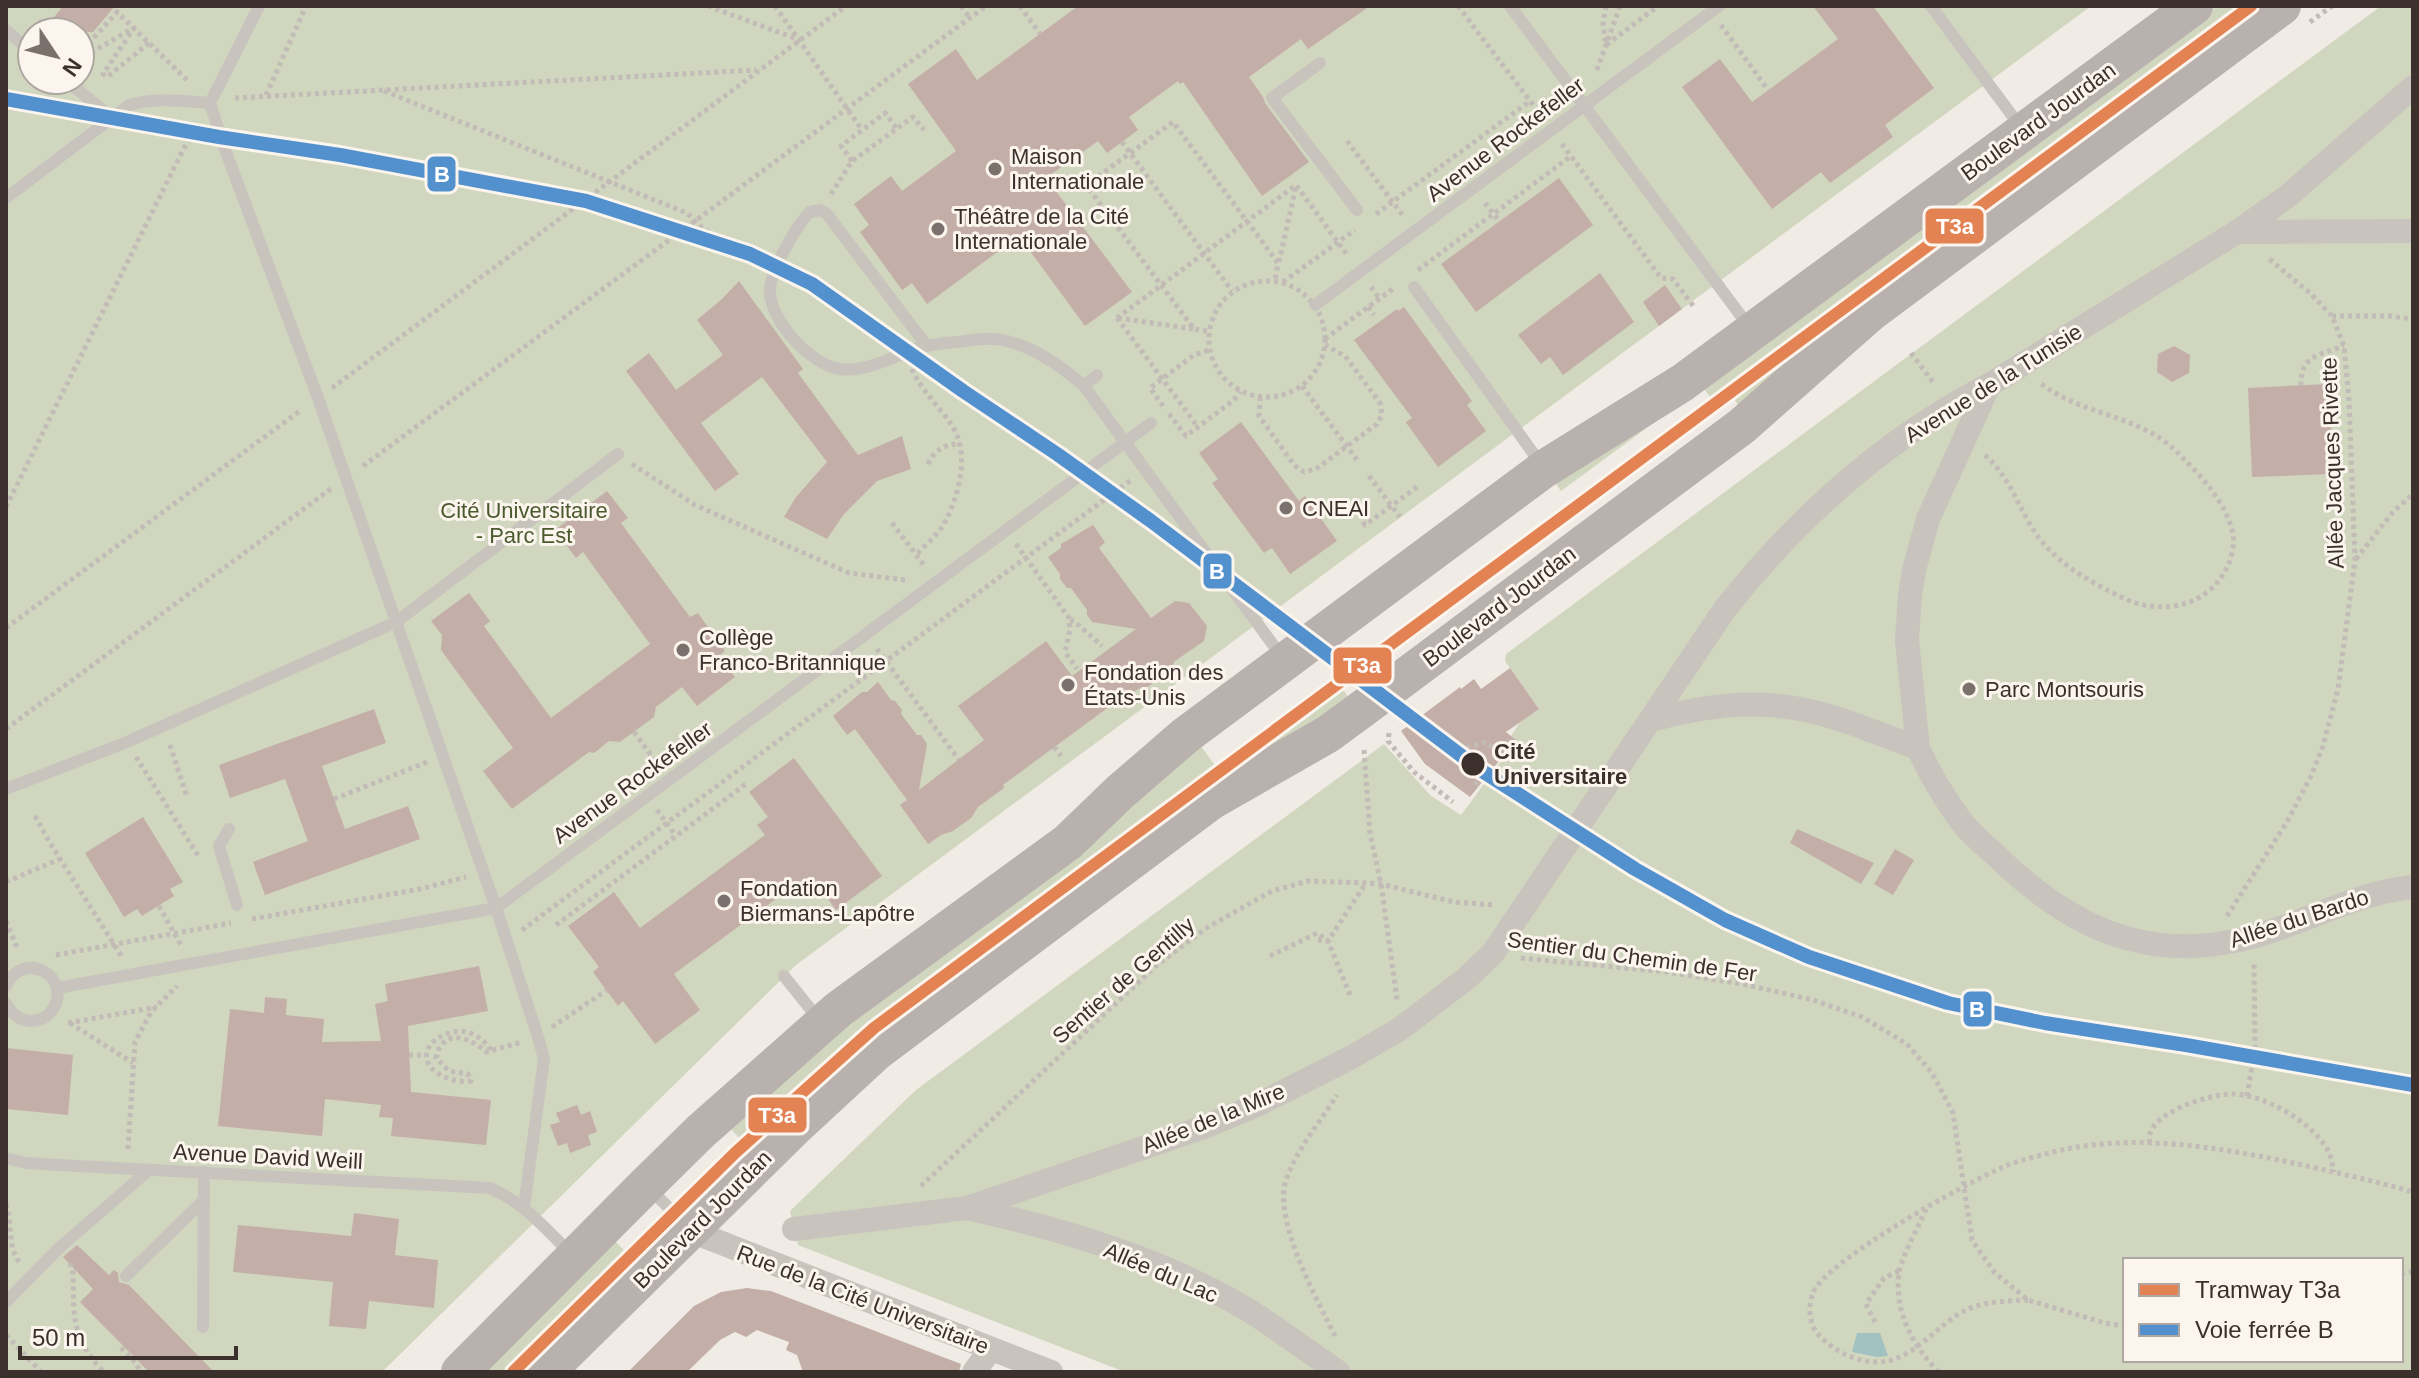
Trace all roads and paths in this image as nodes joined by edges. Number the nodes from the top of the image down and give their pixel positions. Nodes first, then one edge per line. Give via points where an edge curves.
1 (259, 6) edge
2 (306, 6) edge
3 (708, 6) edge
4 (775, 6) edge
5 (846, 6) edge
6 (961, 6) edge
7 (986, 6) edge
8 (1020, 6) edge
9 (1458, 6) edge
10 (1510, 6) edge
11 (1606, 6) edge
12 (1620, 6) edge
13 (1658, 6) edge
14 (1931, 6) edge
15 (2194, 6) edge
16 (2282, 6) edge
17 (1715, 9) edge
18 (970, 18) junction
19 (134, 28) junction
20 (1040, 34) dead end
21 (799, 40) junction
22 (149, 43) junction
23 (1606, 45) junction
24 (1320, 63) dead end
25 (759, 70) junction
26 (2413, 87) edge
27 (379, 89) junction
28 (1768, 90) dead end
29 (266, 95) junction
30 (85, 96) edge
31 (1530, 101) junction
32 (210, 103) junction
33 (1584, 105) junction
34 (847, 109) junction
35 (112, 118) junction
36 (897, 129) junction
37 (862, 130) junction
38 (924, 130) dead end
39 (1551, 130) junction
40 (2024, 131) junction
41 (1347, 141) dead end
42 (1122, 142) dead end
43 (1130, 153) junction
44 (1571, 156) junction
45 (852, 161) junction
46 (609, 182) junction
47 (1296, 185) junction
48 (6, 198) edge
49 (1393, 202) junction
50 (820, 210) junction
51 (1357, 210) dead end
52 (1371, 218) dead end
53 (695, 221) junction
54 (1247, 221) junction
55 (1360, 226) dead end
56 (1415, 231) junction
57 (2413, 231) edge
58 (2237, 232) junction
59 (1339, 242) junction
60 (1204, 253) junction
61 (1278, 263) junction
62 (776, 269) junction
63 (1418, 270) dead end
64 (1360, 272) junction
65 (1275, 281) junction
66 (1283, 282) junction
67 (1410, 284) joint
68 (1161, 285) junction
69 (1232, 291) junction
70 (1380, 299) junction
71 (1315, 305) junction
72 (1368, 307) junction
73 (1694, 307) dead end
74 (1374, 315) dead end
75 (2332, 316) junction
76 (1117, 318) junction
77 (2413, 319) edge
78 (1194, 329) junction
79 (1207, 331) junction
80 (1752, 331) junction
81 (1325, 342) junction
82 (926, 345) junction
83 (2344, 346) junction
84 (1209, 350) junction
85 (904, 353) junction
86 (1911, 353) dead end
87 (2021, 365) junction
88 (1097, 375) dead end
89 (1162, 379) junction
90 (1989, 385) junction
91 (1084, 386) junction
92 (1302, 386) junction
93 (2301, 386) dead end
94 (1240, 391) junction
95 (1260, 397) junction
96 (318, 398) junction
97 (1162, 404) dead end
98 (1950, 405) junction
99 (1174, 420) dead end
100 (1151, 423) dead end
101 (1198, 427) junction
102 (1965, 440) junction
103 (960, 443) junction
104 (1125, 443) junction
105 (1347, 447) junction
106 (618, 454) joint
107 (1357, 460) dead end
108 (928, 464) dead end
109 (1544, 469) junction
110 (1145, 470) junction
111 (1369, 476) dead end
112 (346, 478) junction
113 (1415, 484) dead end
114 (2413, 494) edge
115 (1391, 506) junction
116 (6, 507) edge
117 (1400, 517) dead end
118 (1363, 522) dead end
119 (892, 523) dead end
120 (911, 548) dead end
121 (916, 555) dead end
122 (2355, 560) junction
123 (1031, 565) dead end
124 (934, 584) junction
125 (1070, 620) junction
126 (396, 622) junction
127 (6, 628) edge
128 (866, 634) junction
129 (1102, 646) dead end
130 (887, 662) junction
131 (1285, 662) junction
132 (1077, 669) dead end
133 (1651, 720) junction
134 (164, 726) junction
135 (6, 729) edge
136 (634, 732) dead end
137 (1389, 733) dead end
138 (127, 742) junction
139 (1054, 747) dead end
140 (1504, 747) dead end
141 (1918, 748) junction
142 (1364, 750) dead end
143 (1061, 756) dead end
144 (959, 760) dead end
145 (401, 772) dead end
146 (669, 780) junction
147 (746, 784) dead end
148 (1475, 785) dead end
149 (6, 789) edge
150 (187, 797) dead end
151 (334, 799) dead end
152 (1453, 802) dead end
153 (35, 816) dead end
154 (670, 828) dead end
155 (229, 829) dead end
156 (676, 836) junction
157 (199, 858) dead end
158 (60, 859) junction
159 (1555, 864) joint
160 (6, 882) edge
161 (1366, 883) junction
162 (1381, 884) junction
163 (2413, 887) edge
164 (237, 905) dead end
165 (159, 906) dead end
166 (1527, 906) junction
167 (496, 908) junction
168 (6, 921) edge
169 (556, 925) dead end
170 (2254, 937) junction
171 (1318, 940) dead end
172 (1328, 941) junction
173 (507, 942) junction
174 (2208, 945) junction
175 (1493, 953) junction
176 (1270, 956) dead end
177 (191, 965) junction
178 (25, 968) junction
179 (133, 975) junction
180 (784, 976) dead end
181 (6, 986) edge
182 (57, 988) junction
183 (607, 990) dead end
184 (1350, 995) dead end
185 (6, 1003) edge
186 (158, 1006) junction
187 (70, 1023) junction
188 (822, 1024) junction
189 (56, 1025) dead end
190 (1400, 1029) junction
191 (538, 1037) junction
192 (491, 1050) junction
193 (409, 1055) dead end
194 (427, 1055) junction
195 (1352, 1057) junction
196 (133, 1063) junction
197 (2247, 1096) junction
198 (2150, 1143) junction
199 (6, 1158) edge
200 (127, 1169) junction
201 (149, 1170) junction
202 (204, 1172) junction
203 (2334, 1172) junction
204 (646, 1185) junction
205 (1965, 1185) junction
206 (2413, 1192) edge
207 (204, 1200) junction
208 (6, 1204) edge
209 (524, 1207) junction
210 (967, 1208) junction
211 (1926, 1208) junction
212 (886, 1219) junction
213 (794, 1229) dead end
214 (691, 1231) junction
215 (58, 1249) junction
216 (575, 1258) junction
217 (1899, 1271) junction
218 (31, 1274) junction
219 (126, 1276) dead end
220 (2028, 1300) junction
221 (6, 1302) edge
222 (1875, 1322) dead end
223 (2123, 1326) edge
224 (203, 1327) dead end
225 (6, 1335) edge
226 (1340, 1346) dead end
227 (1916, 1347) junction
228 (121, 1348) dead end
229 (991, 1349) junction
230 (41, 1372) edge
231 (104, 1372) edge
232 (140, 1372) edge
233 (460, 1372) edge
234 (546, 1372) edge
235 (974, 1372) edge
236 (1051, 1372) edge
237 (1338, 1372) edge
238 (1939, 1372) edge

1 - 32 lane
2 - 29 path
3 - 21 path
4 - 21 path
5 - 21 path
6 - 18 path
7 - 18 path
8 - 20 path
9 - 31 path
10 - 33 lane
11 - 23 path
12 - 23 path
13 - 23 path
14 - 40 lane
15 - 40 main road, Boulevard Jourdan
16 - 214 main road, Boulevard Jourdan via 1870,313 1742,426 1358,712 1211,801 876,1052
17 - 28 path
17 - 33 lane, Avenue Rockefeller
18 - 34 path
19 - 19 path via 117,12 82,51 88,54
19 - 22 path
19 - 22 path via 103,74 107,77
21 - 25 path
21 - 34 path
22 - 32 path
23 - 33 path
24 - 51 lane via 1272,98
25 - 27 path
25 - 46 path
26 - 58 street, Avenue de la Tunisie via 2288,196
27 - 29 path
27 - 46 path
29 - 32 path
30 - 35 lane
31 - 39 path
31 - 49 path
32 - 35 lane via 141,101
32 - 96 lane
32 - 116 path
33 - 39 lane, Avenue Rockefeller
33 - 80 lane
34 - 37 path
34 - 53 path
35 - 48 lane
36 - 37 path via 885,113
36 - 38 path via 913,117
36 - 45 path
37 - 45 path via 841,146
39 - 44 path
39 - 56 lane, Avenue Rockefeller
40 - 80 main road, Boulevard Jourdan
41 - 49 path
42 - 43 path
43 - 54 path via 1173,122
43 - 60 path
43 - 68 path via 1086,185
44 - 63 path
44 - 73 path via 1661,278 1673,279
45 - 50 path
46 - 53 path
46 - 96 path
47 - 54 path
47 - 59 path
47 - 61 path
49 - 52 path
49 - 56 path
50 - 62 lane via 806,215
50 - 82 lane
53 - 62 path
53 - 112 path
54 - 60 path
54 - 61 path
55 - 59 path
56 - 64 lane, Avenue Rockefeller
57 - 58 street
58 - 75 path, Allée Jacques Rivette
58 - 87 street, Avenue de la Tunisie
59 - 64 path
59 - 66 path
60 - 68 path
60 - 69 path
61 - 65 path
62 - 85 lane via 772,304 788,334 815,359 837,369 861,369
64 - 70 path
64 - 71 lane, Avenue Rockefeller
65 - 66 path
65 - 69 path
66 - 71 path
67 - 70 path
67 - 109 lane
68 - 76 path
68 - 78 path
69 - 79 path
70 - 72 path
71 - 81 path
72 - 74 path
72 - 81 path
75 - 77 path
75 - 83 path, Allée Jacques Rivette
76 - 78 path
76 - 89 path
78 - 79 path
79 - 84 path
80 - 109 main road, Boulevard Jourdan via 1682,383
81 - 92 path via 1321,361
81 - 105 path via 1345,356 1382,409 1381,420
82 - 85 lane
82 - 91 lane via 994,338 1049,359
83 - 93 path via 2305,363
83 - 122 path, Allée Jacques Rivette
84 - 89 path
84 - 94 path via 1220,374
85 - 103 path via 918,384
86 - 98 path
87 - 90 street, Avenue de la Tunisie
87 - 102 path via 2055,395 2146,428 2195,470 2221,504 2234,537 2232,555 2216,586 2189,604 2152,606 2124,599 2080,575 2042,542 2007,479
88 - 91 lane
89 - 97 path via 1150,388
89 - 101 path
90 - 98 street, Avenue de la Tunisie
90 - 102 street
91 - 104 lane
92 - 95 path
92 - 105 path
94 - 95 path
94 - 101 path
95 - 105 path via 1259,416 1298,469 1316,469
96 - 112 lane
96 - 127 path
98 - 133 street, Avenue de la Tunisie via 1842,485 1784,539 1725,609
99 - 101 path via 1186,436
100 - 104 lane, Avenue Rockefeller
102 - 141 street via 1928,519 1910,595 1907,640
103 - 108 path via 939,448
103 - 121 path via 960,483 944,525
104 - 110 lane
104 - 124 lane, Avenue Rockefeller
105 - 107 path
106 - 124 path via 695,505 849,573
106 - 126 lane
109 - 131 main road, Boulevard Jourdan
110 - 130 path
110 - 131 lane
111 - 115 path
112 - 126 lane
112 - 135 path
113 - 115 path
114 - 122 path
115 - 117 path
115 - 118 path
119 - 120 path
122 - 174 path, Allée Jacques Rivette via 2338,689 2323,746 2287,822
123 - 125 path
124 - 128 lane, Avenue Rockefeller
125 - 129 path
125 - 132 path via 1065,652
126 - 134 lane
126 - 167 lane
128 - 130 path
128 - 146 lane, Avenue Rockefeller
130 - 144 path
130 - 173 path
131 - 188 main road, Boulevard Jourdan via 1186,735 1068,842
133 - 141 street via 1729,705 1780,706 1831,716
133 - 159 street, Avenue de la Tunisie
134 - 138 lane
134 - 150 path
136 - 146 path
137 - 152 path via 1388,741 1414,772
138 - 149 lane
138 - 157 path
139 - 143 path
140 - 148 path via 1499,753 1485,742 1466,748 1468,764 1483,775
141 - 174 street, Allée du Bardo via 1963,824 2057,907 2082,922 2143,942
142 - 162 path via 1370,833
145 - 151 path
146 - 167 lane, Avenue Rockefeller
147 - 156 path
153 - 158 path
154 - 156 path
155 - 164 lane via 219,846
156 - 169 path
158 - 160 path
158 - 179 path
159 - 166 street, Allée de la Mire
161 - 162 path, Sentier de Gentilly
161 - 172 path
161 - 212 path, Sentier de Gentilly via 1308,881 1272,891 1208,927 1120,1000
162 - 166 path, Sentier de Gentilly via 1454,902
162 - 190 path
163 - 170 street, Allée du Bardo via 2355,899
165 - 177 path
166 - 175 street, Allée de la Mire
167 - 173 lane
167 - 177 lane, Avenue Rockefeller
168 - 178 path
170 - 174 street, Allée du Bardo
170 - 197 path via 2255,1049
171 - 172 path
172 - 176 path via 1317,933
172 - 184 path
173 - 191 lane
175 - 190 street, Allée de la Mire
175 - 205 path, Sentier du Chemin de Fer via 1747,985 1862,1017 1907,1044 1932,1073 1953,1113
177 - 179 lane, Avenue Rockefeller
177 - 186 path
178 - 181 lane
178 - 182 lane via 42,969
179 - 182 lane, Avenue Rockefeller
180 - 188 lane
182 - 185 lane via 54,1009 37,1020 15,1016
183 - 191 path
186 - 187 path
186 - 196 path via 135,1042
187 - 189 path
187 - 196 path
188 - 204 main road, Boulevard Jourdan
190 - 195 street, Allée de la Mire
191 - 192 path
191 - 209 lane via 544,1059
192 - 194 path via 482,1038 451,1032 437,1038
192 - 194 path via 460,1037 438,1048 436,1058 449,1071 468,1074 471,1081 461,1083 440,1076
193 - 194 path
195 - 210 street, Allée de la Mire via 1204,1127
195 - 226 path via 1337,1096 1286,1181 1284,1208 1292,1240
196 - 200 path
197 - 198 path via 2230,1094 2162,1117 2152,1126
197 - 203 path via 2271,1104 2316,1135 2325,1144
198 - 203 path via 2242,1152
198 - 205 path via 2052,1152 2006,1165
199 - 200 lane, Avenue David Weill
200 - 201 lane, Avenue David Weill
201 - 202 lane, Avenue David Weill
201 - 215 lane
202 - 207 lane
202 - 209 lane, Avenue David Weill via 490,1188
203 - 206 path
204 - 214 lane, Rue de la Cité Universitaire
204 - 216 main road, Boulevard Jourdan
205 - 211 path
205 - 220 path, Sentier du Chemin de Fer via 1972,1240 1994,1272
207 - 219 lane
207 - 224 lane
208 - 218 path via 12,1250
209 - 216 lane, Avenue David Weill
210 - 212 street, Allée de la Mire
210 - 237 street, Allée du Lac via 1027,1222 1163,1269 1251,1312
211 - 217 path
211 - 227 path via 1835,1267 1813,1290 1809,1312 1815,1330 1854,1359 1891,1360
212 - 213 street, Allée de la Mire
214 - 229 street, Rue de la Cité Universitaire
214 - 234 main road, Boulevard Jourdan
215 - 218 lane
215 - 231 path via 73,1270 77,1334
216 - 233 main road, Boulevard Jourdan
217 - 222 path via 1884,1278 1866,1304
217 - 227 path via 1904,1324
218 - 221 lane
220 - 223 path
220 - 227 path via 1968,1309
225 - 230 path
227 - 238 path
228 - 232 path
229 - 235 street
229 - 236 street, Rue de la Cité Universitaire

